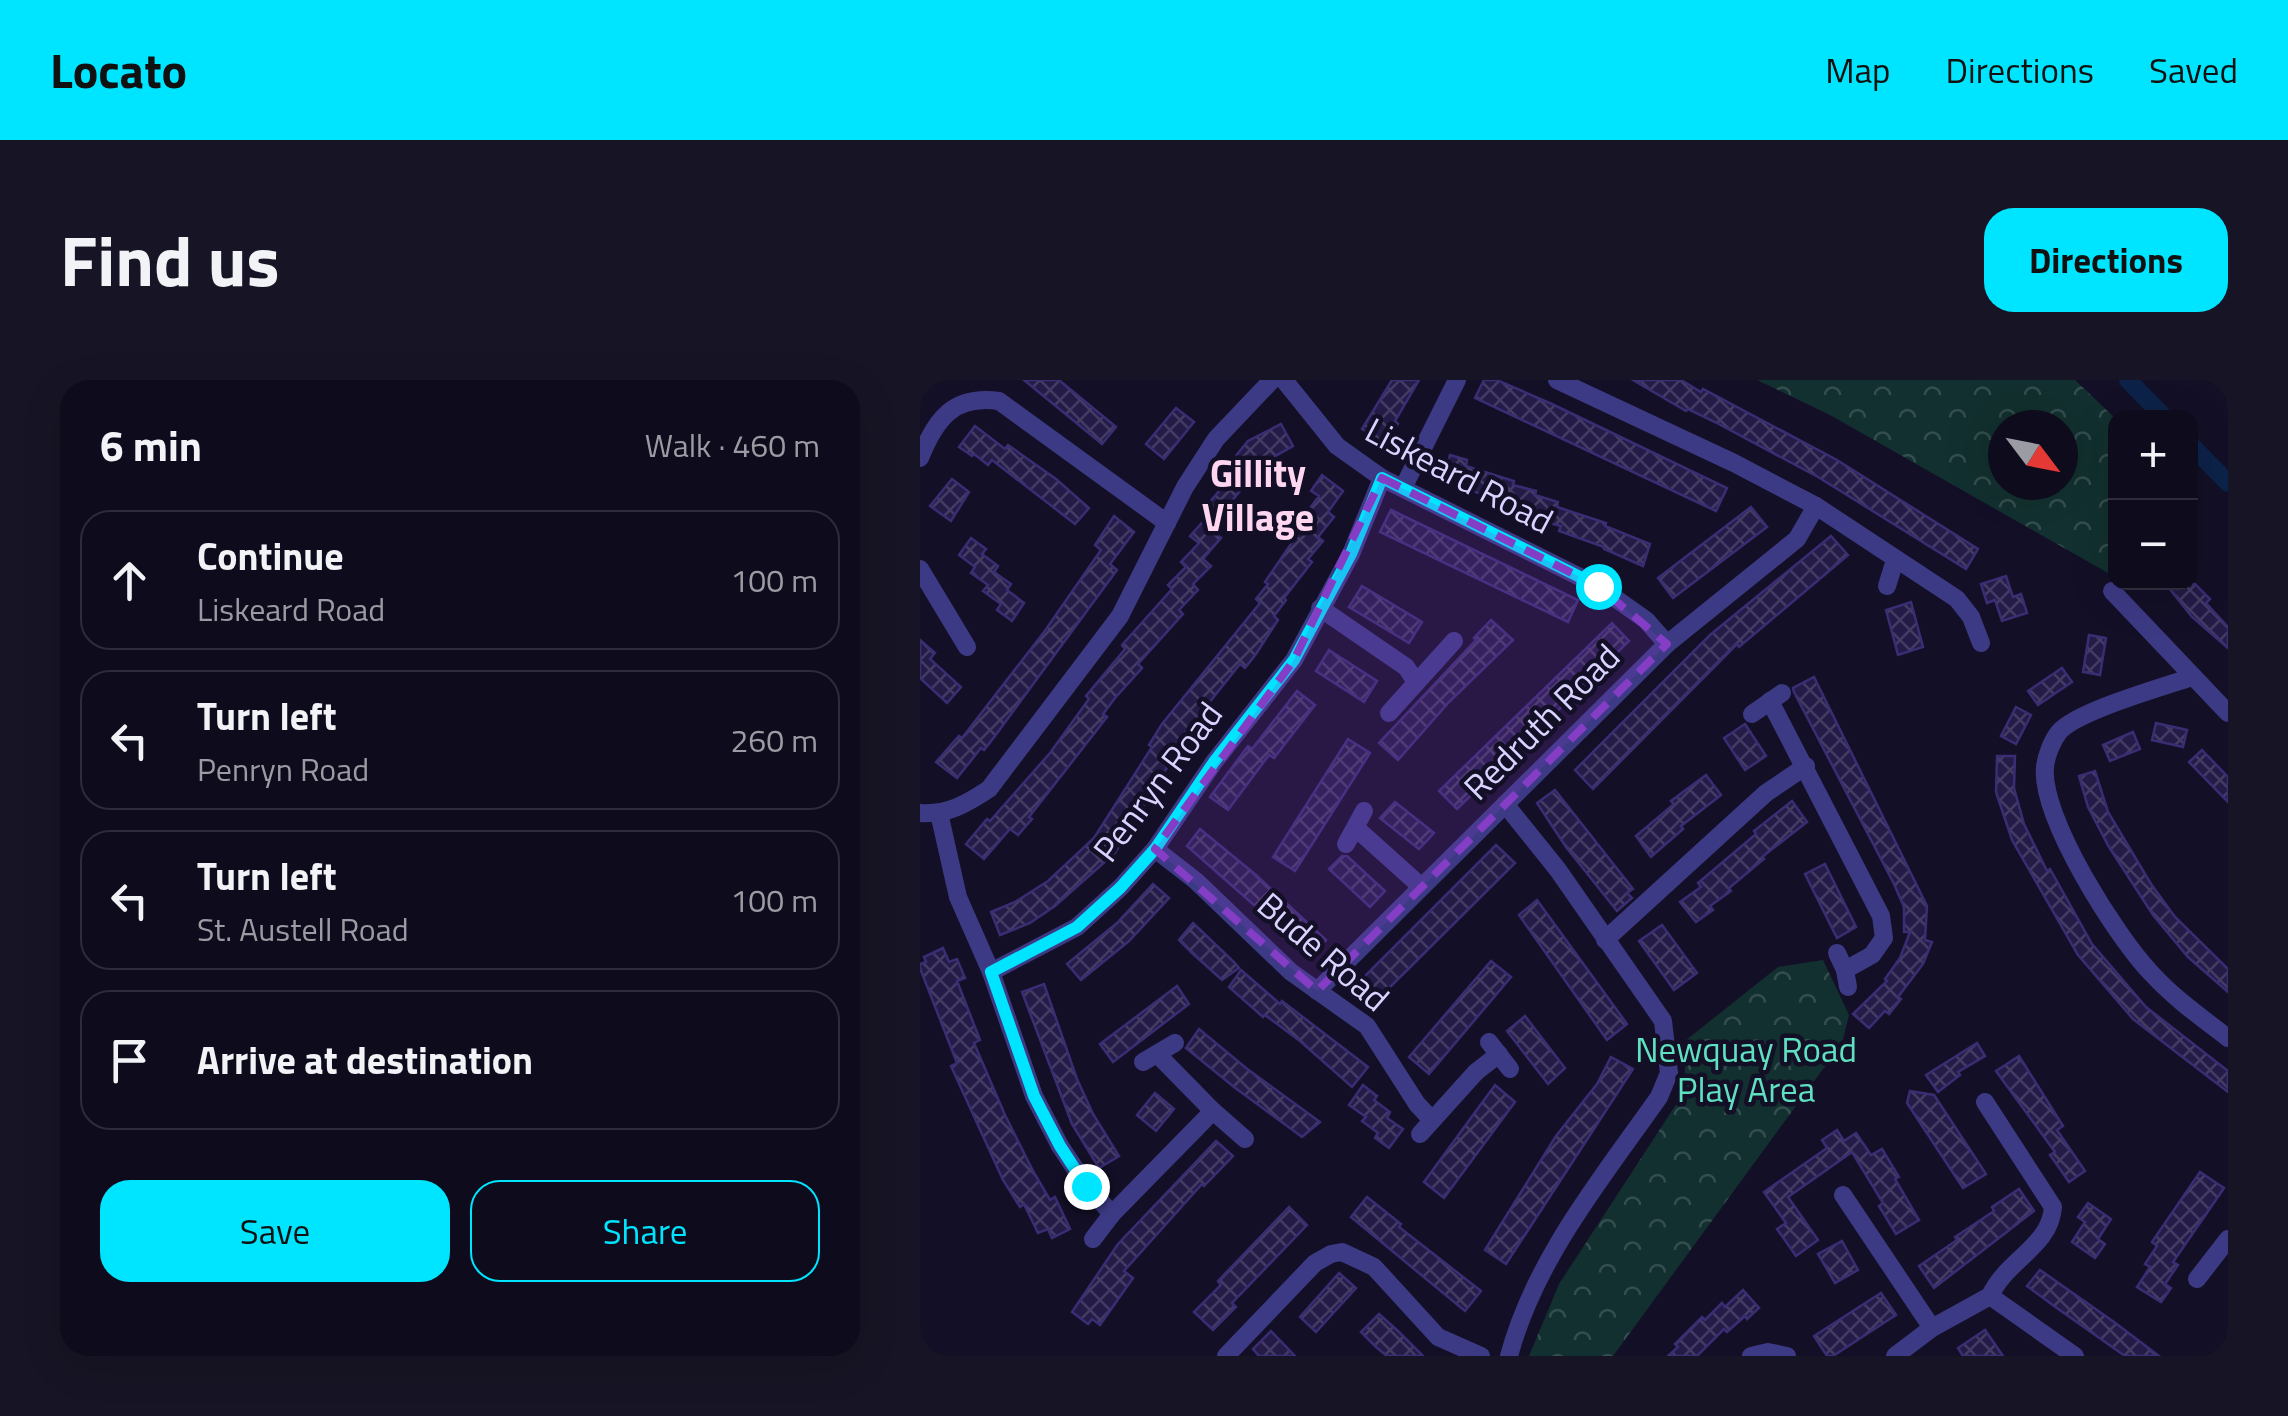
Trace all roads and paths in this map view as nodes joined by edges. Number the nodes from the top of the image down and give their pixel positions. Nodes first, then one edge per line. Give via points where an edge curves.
1 (1272, 380) edge
2 (1284, 380) edge
3 (1457, 380) edge
4 (1557, 380) edge
5 (920, 458) edge
6 (1382, 478) junction
7 (1403, 488) junction
8 (1816, 506) junction
9 (1167, 523) junction
10 (1895, 560) junction
11 (920, 569) edge
12 (1887, 586) dead end
13 (2112, 591) dead end
14 (1320, 608) junction
15 (966, 636) dead end
16 (1454, 641) dead end
17 (1982, 642) dead end
18 (1667, 644) junction
19 (2192, 676) junction
20 (1416, 682) junction
21 (1389, 713) dead end
22 (2228, 713) edge
23 (1752, 714) dead end
24 (1806, 766) junction
25 (1505, 804) junction
26 (1364, 811) dead end
27 (930, 813) edge
28 (1155, 849) junction
29 (1418, 890) junction
30 (1604, 940) junction
31 (1837, 952) dead end
32 (991, 972) junction
33 (1318, 992) junction
34 (2228, 1038) edge
35 (1175, 1043) dead end
36 (1499, 1055) dead end
37 (1986, 1102) dead end
38 (1213, 1111) junction
39 (1246, 1138) dead end
40 (1843, 1194) dead end
41 (1112, 1214) junction
42 (1856, 1218) junction
43 (1837, 1228) dead end
44 (1093, 1239) dead end
45 (2228, 1239) edge
46 (2221, 1265) edge
47 (2197, 1279) dead end
48 (1990, 1296) junction
49 (1932, 1328) junction
50 (1219, 1355) edge
51 (1482, 1356) edge
52 (1508, 1356) edge
53 (1751, 1356) edge
54 (1787, 1356) edge
55 (1894, 1356) edge
56 (2075, 1356) edge

1 - 9 street via 1216,439
2 - 6 street, Liskeard Road via 1337,446
3 - 7 street
4 - 8 street
5 - 9 street via 949,409 976,398 999,401
6 - 7 street, Liskeard Road
6 - 14 street, Penryn Road
7 - 18 street, Liskeard Road via 1598,586
8 - 10 street
8 - 18 street, Redruth Road via 1798,539
9 - 27 street via 1120,616 989,789 962,807
10 - 12 street
10 - 17 street via 1964,606
11 - 15 street
13 - 19 street
14 - 20 street via 1406,667
14 - 28 street, Penryn Road via 1294,660
16 - 20 street
18 - 25 street, Redruth Road
19 - 22 street
19 - 34 street via 2082,716 2060,730 2044,769 2071,852 2114,926 2152,974
20 - 21 street
23 - 24 street via 1776,697
24 - 30 street via 1766,793
24 - 31 street via 1881,916 1884,938 1847,979
25 - 29 street, Redruth Road
25 - 30 street
26 - 29 street via 1352,836
27 - 32 street
28 - 32 street, Penryn Road via 1077,927
28 - 33 street, Bude Road
29 - 33 street, Redruth Road
30 - 52 street via 1662,1021 1670,1073 1540,1273
32 - 41 street via 1034,1096 1086,1186
33 - 36 street, Bude Road via 1366,1026 1426,1127
35 - 38 street via 1150,1058
37 - 48 street via 1989,1124 2053,1207 2042,1238 1999,1277
38 - 39 street
38 - 41 street
40 - 42 street
41 - 44 street
42 - 43 street
42 - 49 street
45 - 46 street
46 - 47 street
48 - 49 street
48 - 56 street
49 - 55 street
50 - 51 street via 1316,1264 1342,1252 1374,1267 1438,1337
53 - 54 street

